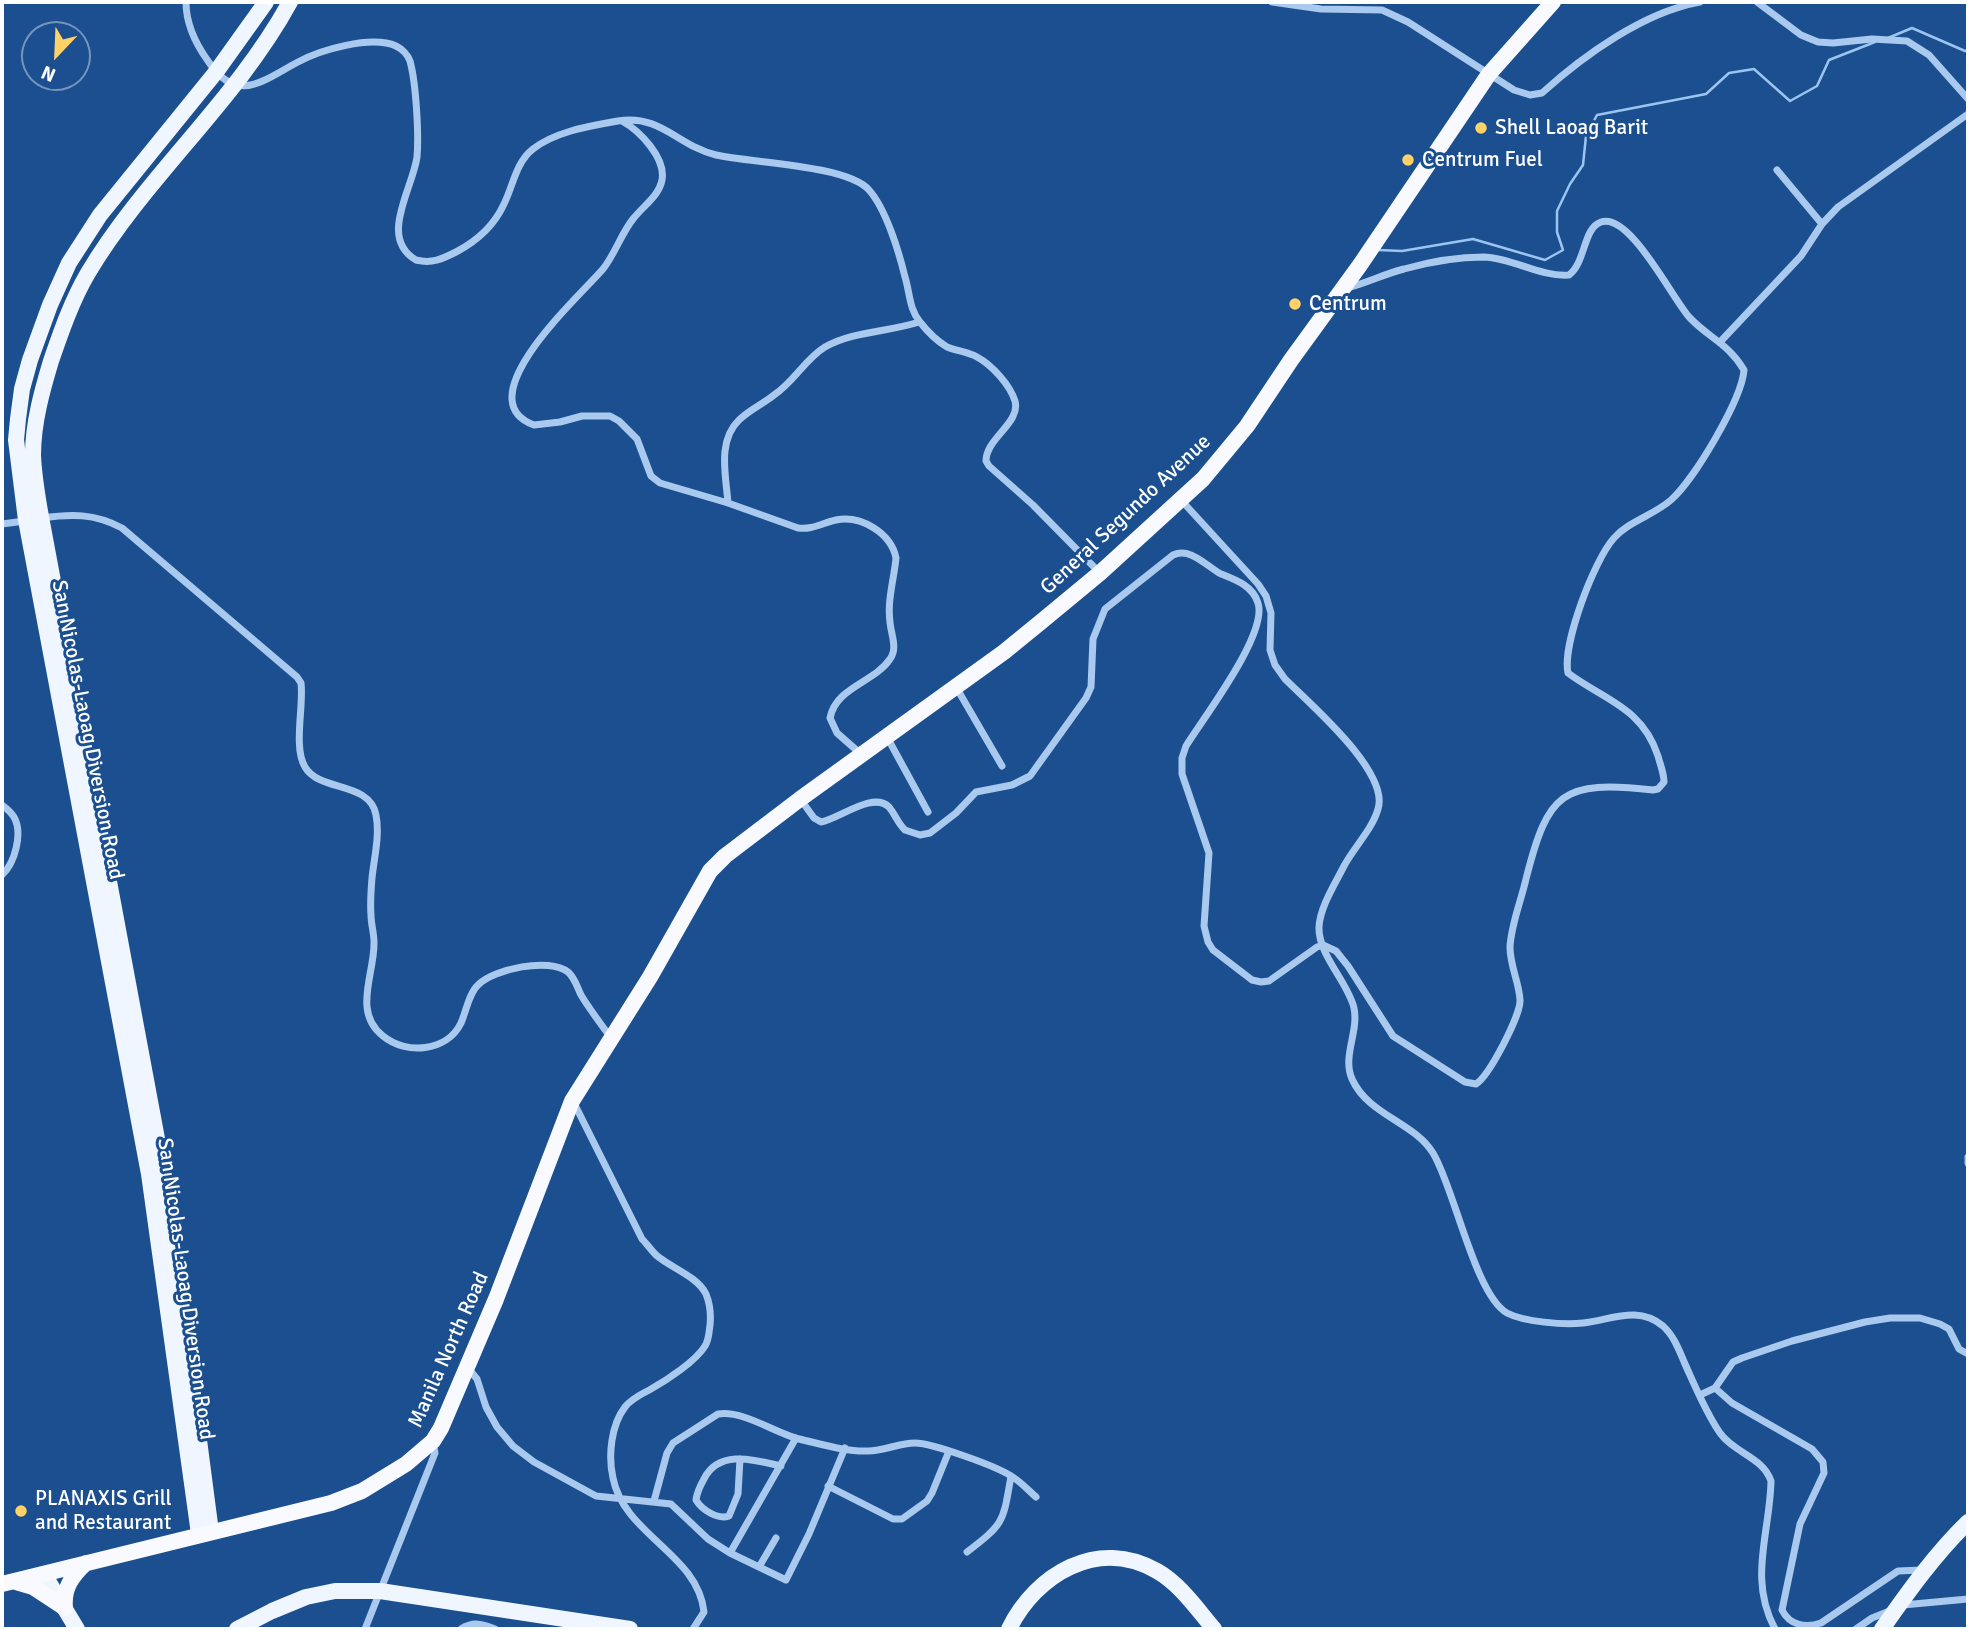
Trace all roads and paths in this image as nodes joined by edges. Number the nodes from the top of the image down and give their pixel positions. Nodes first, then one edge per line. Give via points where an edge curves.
1 (186, 2) edge
2 (266, 2) edge
3 (290, 2) edge
4 (1272, 2) edge
5 (1552, 2) edge
6 (1700, 2) edge
7 (1757, 2) edge
8 (216, 72) junction
9 (1489, 74) junction
10 (234, 86) junction
11 (1968, 99) edge
12 (1968, 114) edge
13 (621, 121) junction
14 (1777, 170) dead end
15 (1822, 224) junction
16 (1343, 289) junction
17 (919, 322) junction
18 (1721, 341) junction
19 (1181, 499) junction
20 (728, 503) junction
21 (34, 519) junction
22 (2, 524) edge
23 (1100, 573) junction
24 (956, 687) junction
25 (887, 737) junction
26 (863, 755) junction
27 (1002, 766) dead end
28 (800, 799) junction
29 (2, 805) edge
30 (928, 812) dead end
31 (2, 874) edge
32 (670, 941) joint
33 (1323, 944) junction
34 (611, 1039) junction
35 (572, 1101) junction
36 (1968, 1157) edge
37 (1968, 1163) edge
38 (1968, 1354) edge
39 (467, 1368) junction
40 (1715, 1388) junction
41 (1700, 1395) junction
42 (796, 1438) junction
43 (433, 1441) junction
44 (845, 1448) junction
45 (949, 1451) junction
46 (740, 1459) junction
47 (781, 1466) junction
48 (1011, 1476) junction
49 (828, 1486) junction
50 (1036, 1497) dead end
51 (622, 1500) junction
52 (654, 1501) junction
53 (1968, 1522) edge
54 (205, 1533) junction
55 (776, 1538) dead end
56 (967, 1552) dead end
57 (730, 1553) junction
58 (86, 1563) junction
59 (759, 1567) junction
60 (1926, 1571) junction
61 (44, 1574) junction
62 (8, 1583) edge
63 (380, 1591) junction
64 (1968, 1599) edge
65 (65, 1608) junction
66 (1897, 1608) junction
67 (76, 1629) edge
68 (237, 1629) edge
69 (365, 1629) edge
70 (461, 1629) edge
71 (495, 1629) edge
72 (630, 1629) edge
73 (693, 1629) edge
74 (1009, 1629) edge
75 (1214, 1629) edge
76 (1775, 1629) edge
77 (1856, 1629) edge
78 (1882, 1629) edge

1 - 8 street via 189,26
2 - 8 main road, San Nicolas-Laoag Diversion Road
3 - 10 main road, San Nicolas-Laoag Diversion Road
4 - 9 street via 1382,10
5 - 9 highway, General Segundo Avenue
6 - 9 street via 1647,19 1542,93 1514,90
7 - 11 street via 1818,42 1907,41 1929,55
8 - 10 street
8 - 21 main road, San Nicolas-Laoag Diversion Road via 100,215 69,263 50,305 30,360 16,440
9 - 16 highway, General Segundo Avenue
10 - 13 street via 265,81 309,57 349,46 383,43 398,47 409,60 417,155 398,230 404,249 421,261 437,261 485,232 503,207 519,165 533,148 560,135
10 - 21 main road, San Nicolas-Laoag Diversion Road via 118,228 67,318 47,373 35,432
12 - 15 street via 1838,207
13 - 17 street via 643,120 711,153 857,180 877,201
13 - 20 street via 643,138 659,160 662,180 604,267 523,363 511,388 513,405 525,421 539,425 582,416 610,416 637,439 654,479 667,487
14 - 15 street
15 - 18 street via 1801,256
16 - 18 street via 1428,263 1485,257 1569,275 1580,262 1591,229 1609,221 1639,246 1691,319
16 - 19 highway, General Segundo Avenue via 1227,451
17 - 20 street via 824,347 775,395 740,419 729,434 725,452
17 - 23 street via 948,347 979,359 1002,381 1016,403 986,461
18 - 33 street via 1744,370 1734,402 1678,493 1622,531 1605,551 1582,601 1567,652 1570,674 1624,706 1647,732 1664,782 1653,790 1604,786 1574,792 1562,798 1546,817 1510,944 1520,1004 1502,1048 1481,1080 1465,1082 1393,1036 1348,966
19 - 23 highway, General Segundo Avenue
19 - 33 street via 1266,596 1272,614 1270,650 1275,665 1354,750 1379,789 1374,818 1347,860 1321,916
20 - 26 street via 798,528 837,520 861,522 877,530 894,549 889,612 893,655 840,699 830,719 837,733
21 - 22 street
21 - 34 street via 83,514 122,527 297,677 306,769 362,796 377,818 370,915 374,942 366,1007 379,1033 406,1047 436,1045 458,1028 477,985 514,968 541,964 571,975
21 - 54 main road, San Nicolas-Laoag Diversion Road via 166,1187
23 - 24 highway, General Segundo Avenue
24 - 25 highway, General Segundo Avenue
24 - 27 street
25 - 26 highway, General Segundo Avenue
25 - 30 street
26 - 28 highway, General Segundo Avenue
28 - 32 highway, General Segundo Avenue via 710,871
28 - 33 street via 821,822 864,804 882,803 905,830 924,835 942,826 976,792 1022,781 1037,769 1086,698 1091,687 1093,639 1105,609 1173,555 1188,553 1245,586 1259,609 1249,647 1182,758 1182,774 1209,853 1204,926 1208,942 1235,968 1261,982
29 - 31 street via 13,816 17,831 10,863
32 - 34 highway, Manila North Road
33 - 41 street via 1353,1007 1349,1056 1353,1082 1384,1114 1434,1153 1498,1305 1527,1320 1581,1324 1629,1314 1646,1316 1675,1340
34 - 35 highway, Manila North Road
35 - 39 highway, Manila North Road
35 - 51 street via 642,1239 656,1255 698,1283 711,1316 709,1337 697,1356 623,1409 611,1445 613,1482
36 - 37 street
38 - 40 street via 1940,1324 1920,1318 1890,1318 1804,1337 1742,1358 1733,1362
39 - 43 highway, Manila North Road
39 - 51 street via 477,1379 490,1417 520,1452 596,1496
40 - 41 street
40 - 60 street via 1732,1403 1812,1449 1823,1462 1824,1473 1796,1539 1782,1610 1788,1619 1807,1627 1821,1623 1898,1571
41 - 76 street via 1719,1432 1764,1467 1772,1481 1760,1578
42 - 44 street
42 - 47 street
42 - 52 street via 737,1415 718,1415 673,1443
43 - 54 highway, Manila North Road via 362,1491 299,1513
43 - 63 street via 435,1453
44 - 45 street via 870,1451 916,1443
44 - 49 street
45 - 48 street
45 - 49 street via 929,1497 902,1519 893,1519
46 - 46 street via 712,1467 696,1495 701,1507 722,1518 732,1513
46 - 47 street
47 - 57 street
48 - 50 street
48 - 56 street via 1001,1522
49 - 59 street via 788,1580
51 - 52 street
51 - 73 street via 696,1583 704,1612
52 - 57 street via 676,1507 708,1539
53 - 60 main road
54 - 58 highway, Manila North Road
55 - 59 street
57 - 59 street
58 - 61 highway, Manila North Road
58 - 65 highway via 67,1587
60 - 66 main road
61 - 62 highway, Manila North Road
61 - 65 main road
62 - 65 highway via 33,1587
63 - 68 main road via 335,1591 306,1597
63 - 69 street
63 - 72 main road
64 - 66 street
65 - 67 main road
66 - 77 street
66 - 78 main road
70 - 71 street via 481,1623
74 - 75 main road via 1028,1597 1052,1577 1086,1561 1114,1558 1158,1571

